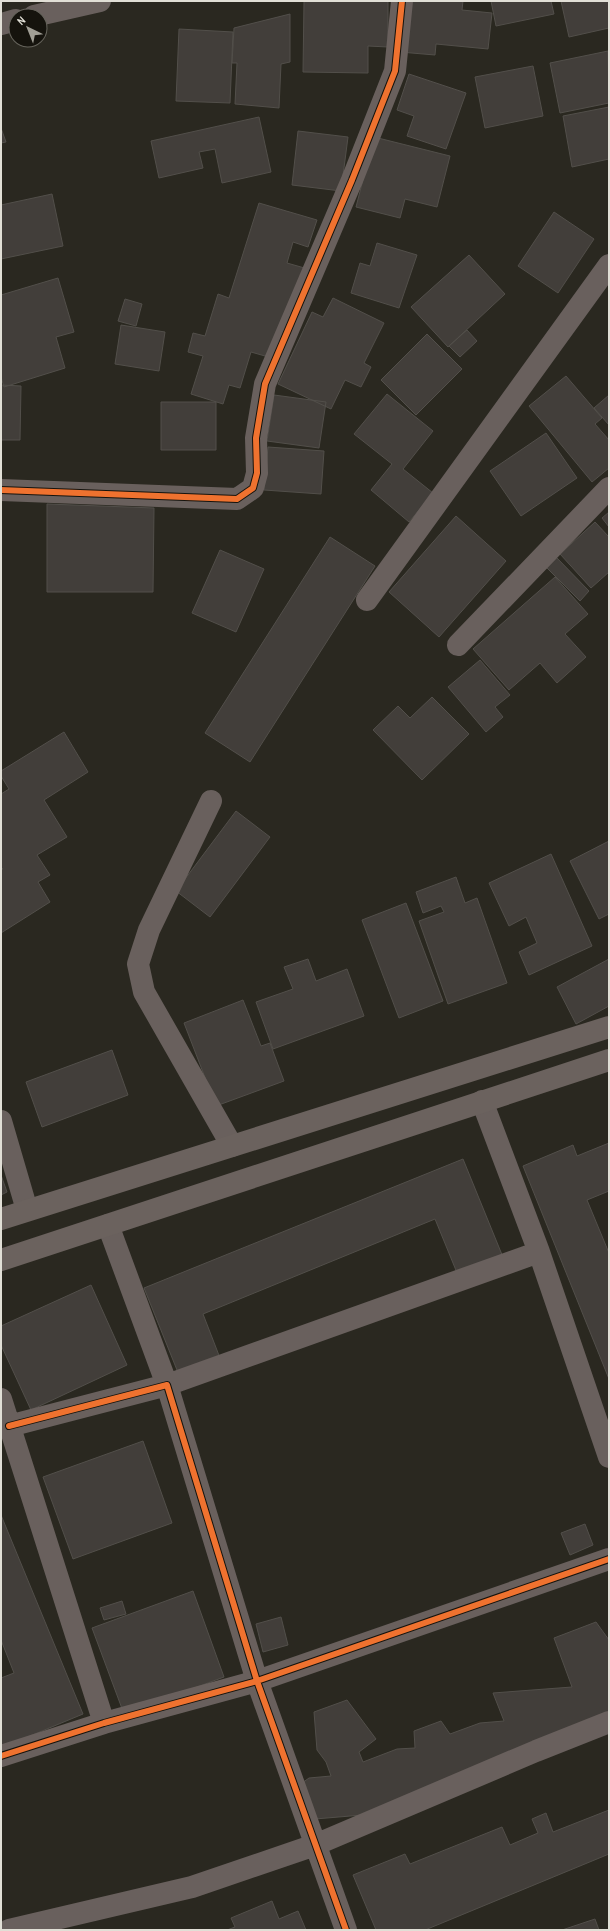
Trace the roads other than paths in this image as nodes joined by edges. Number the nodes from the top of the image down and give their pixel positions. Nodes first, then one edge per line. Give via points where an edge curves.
1 (100, 1) edge
2 (402, 1) edge
3 (48, 13) edge
4 (609, 264) edge
5 (609, 488) edge
6 (1, 490) edge
7 (367, 600) dead end
8 (458, 645) dead end
9 (211, 800) dead end
10 (609, 1027) edge
11 (609, 1060) edge
12 (482, 1102) junction
13 (1, 1121) edge
14 (232, 1146) junction
15 (28, 1210) junction
16 (1, 1219) edge
17 (108, 1225) junction
18 (539, 1252) junction
19 (1, 1260) edge
20 (167, 1385) junction
21 (1, 1399) edge
22 (9, 1426) junction
23 (609, 1457) edge
24 (609, 1559) edge
25 (257, 1681) junction
26 (609, 1722) edge
27 (104, 1723) junction
28 (1, 1756) edge
29 (315, 1844) junction
30 (9, 1930) edge
31 (346, 1930) edge

1 - 3 street
2 - 6 street via 395,71 352,180 265,384 256,438 257,473 253,488 237,499
4 - 7 street
5 - 8 street
9 - 14 street via 149,930 138,964 144,992
10 - 14 main road
11 - 12 main road
12 - 17 main road
12 - 18 street
13 - 15 street
14 - 15 main road
15 - 16 main road
17 - 19 main road
17 - 20 street
18 - 20 street
18 - 23 street
20 - 22 street
20 - 25 street
21 - 22 street
22 - 27 street
24 - 25 street
25 - 27 street
25 - 29 street
26 - 29 street
27 - 28 street
29 - 30 street via 192,1887
29 - 31 street

